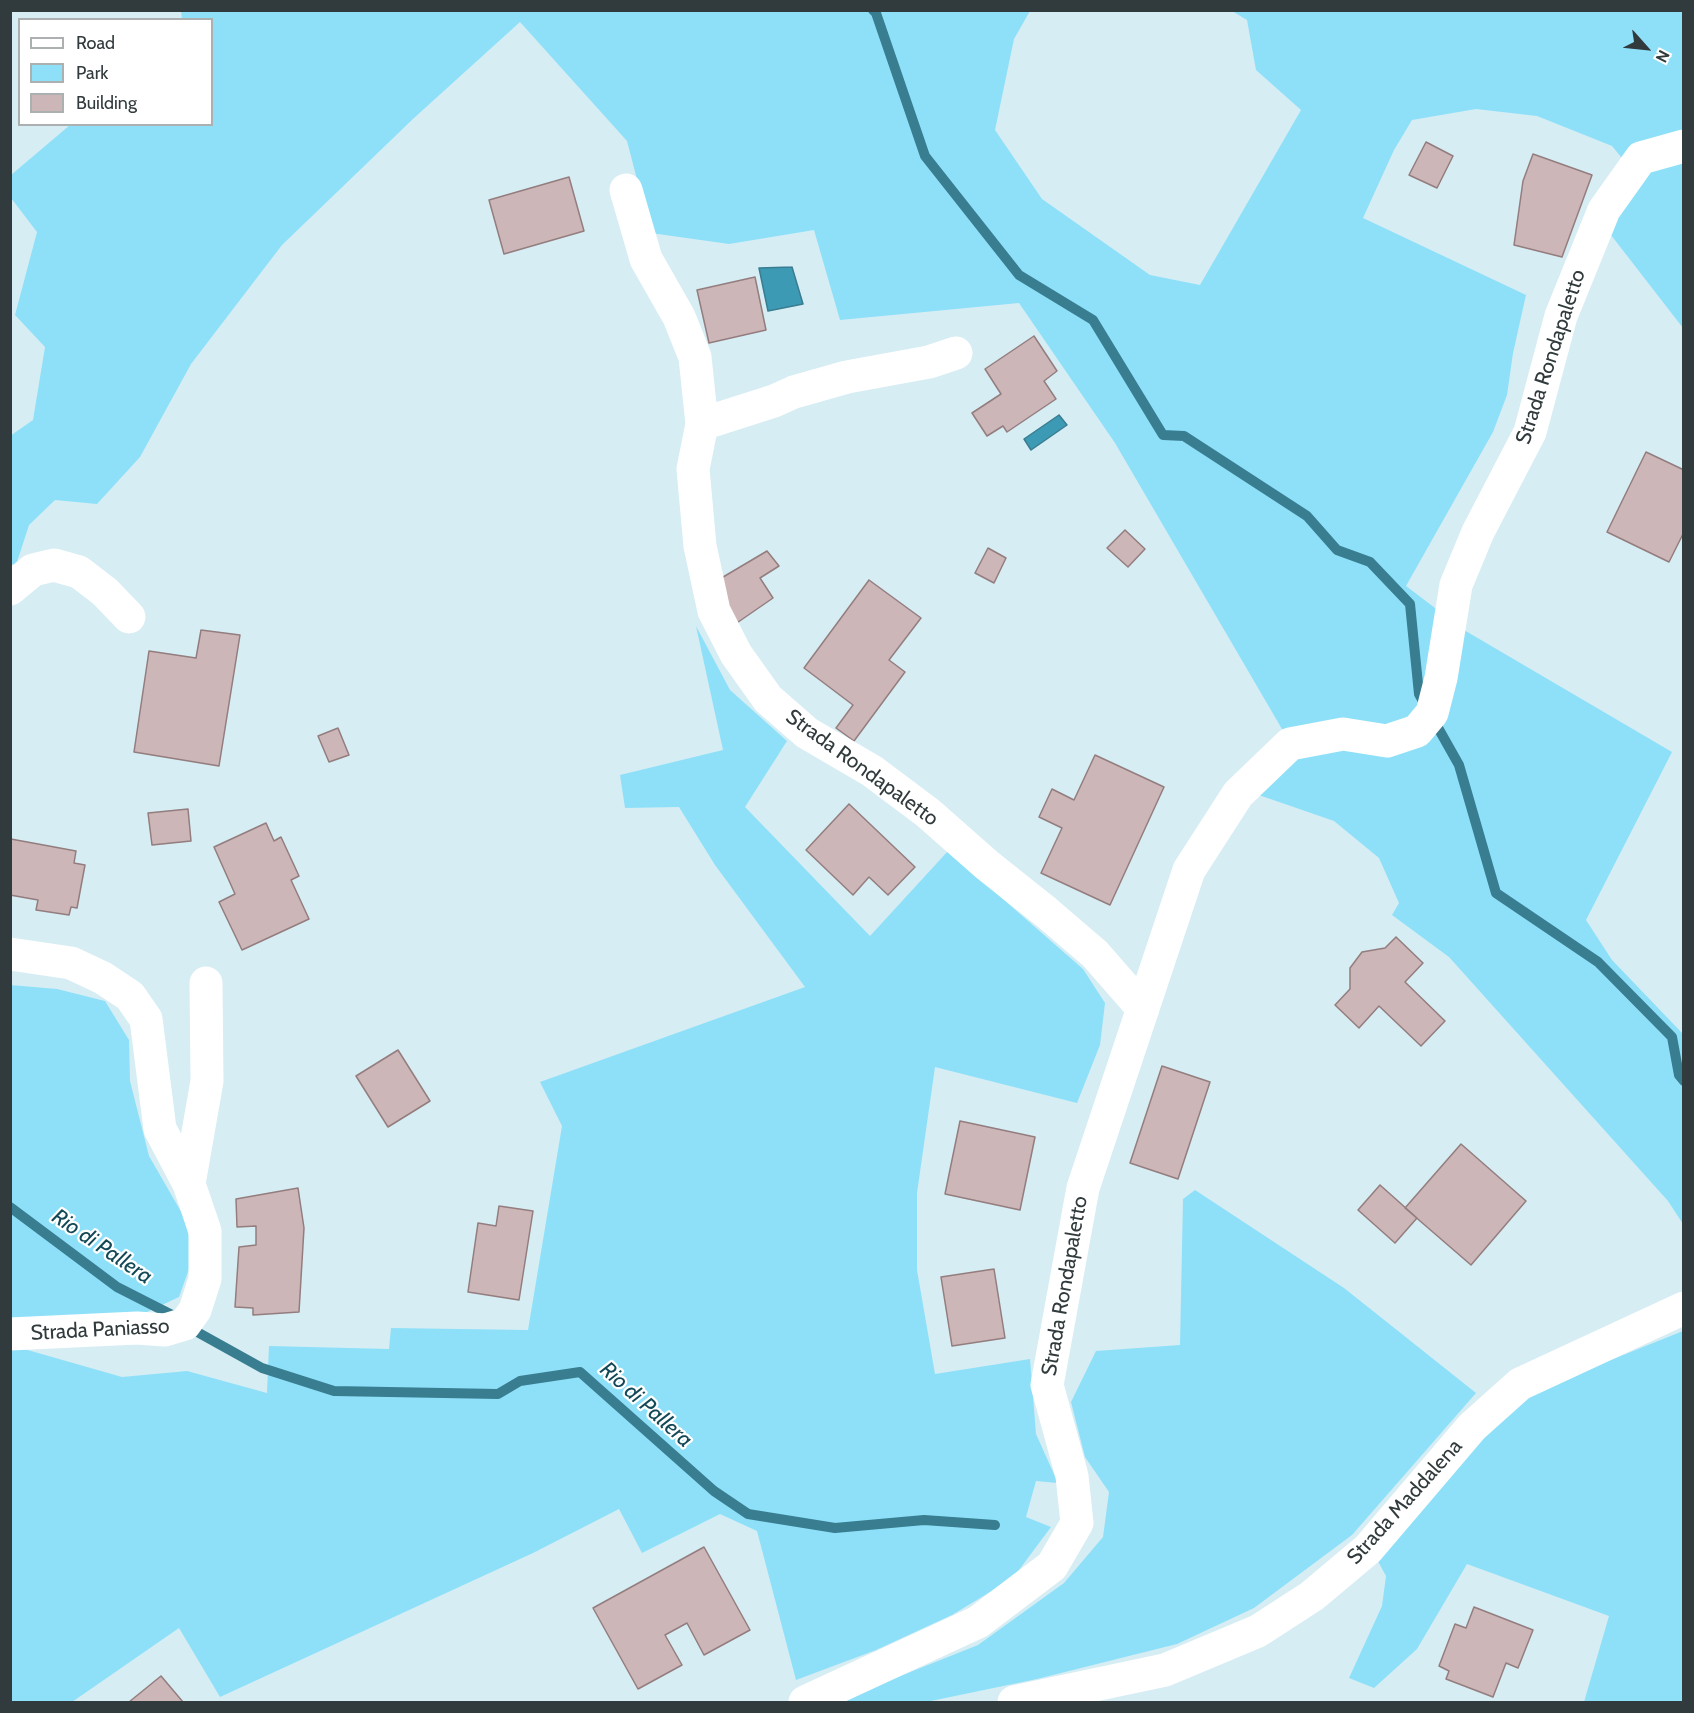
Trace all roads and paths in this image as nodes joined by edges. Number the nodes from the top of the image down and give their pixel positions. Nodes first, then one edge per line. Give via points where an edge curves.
1 (1683, 146) edge
2 (626, 190) dead end
3 (956, 353) dead end
4 (702, 424) junction
5 (10, 589) edge
6 (129, 617) dead end
7 (10, 954) edge
8 (207, 983) dead end
9 (1143, 1009) junction
10 (189, 1184) junction
11 (1683, 1308) edge
12 (10, 1334) edge
13 (805, 1702) edge
14 (1014, 1702) edge

1 - 9 street, Strada Rondapaletto via 1641,158 1604,210 1561,316 1530,432 1478,532 1456,585 1441,678 1425,722 1387,741 1343,734 1290,744 1238,794 1189,870
2 - 4 street, Strada Rondapaletto via 646,259 679,317 695,357
3 - 4 street via 847,377
4 - 9 street, Strada Rondapaletto via 693,469 700,546 714,611 736,654 768,699 807,733 872,771 928,813 1095,954
5 - 6 street via 33,570 54,566 79,572
7 - 10 street, Strada Paniasso via 71,963 130,996 146,1019 160,1130
8 - 10 street, Strada Paniasso via 207,1081
9 - 13 street, Strada Rondapaletto via 1083,1188 1047,1385 1072,1476 1077,1523 1052,1566 978,1622
10 - 12 street, Strada Paniasso via 205,1231 205,1279 195,1310 185,1324 165,1330
11 - 14 street, Strada Maddalena via 1520,1384 1472,1427 1368,1549 1312,1596 1258,1631 1165,1670

